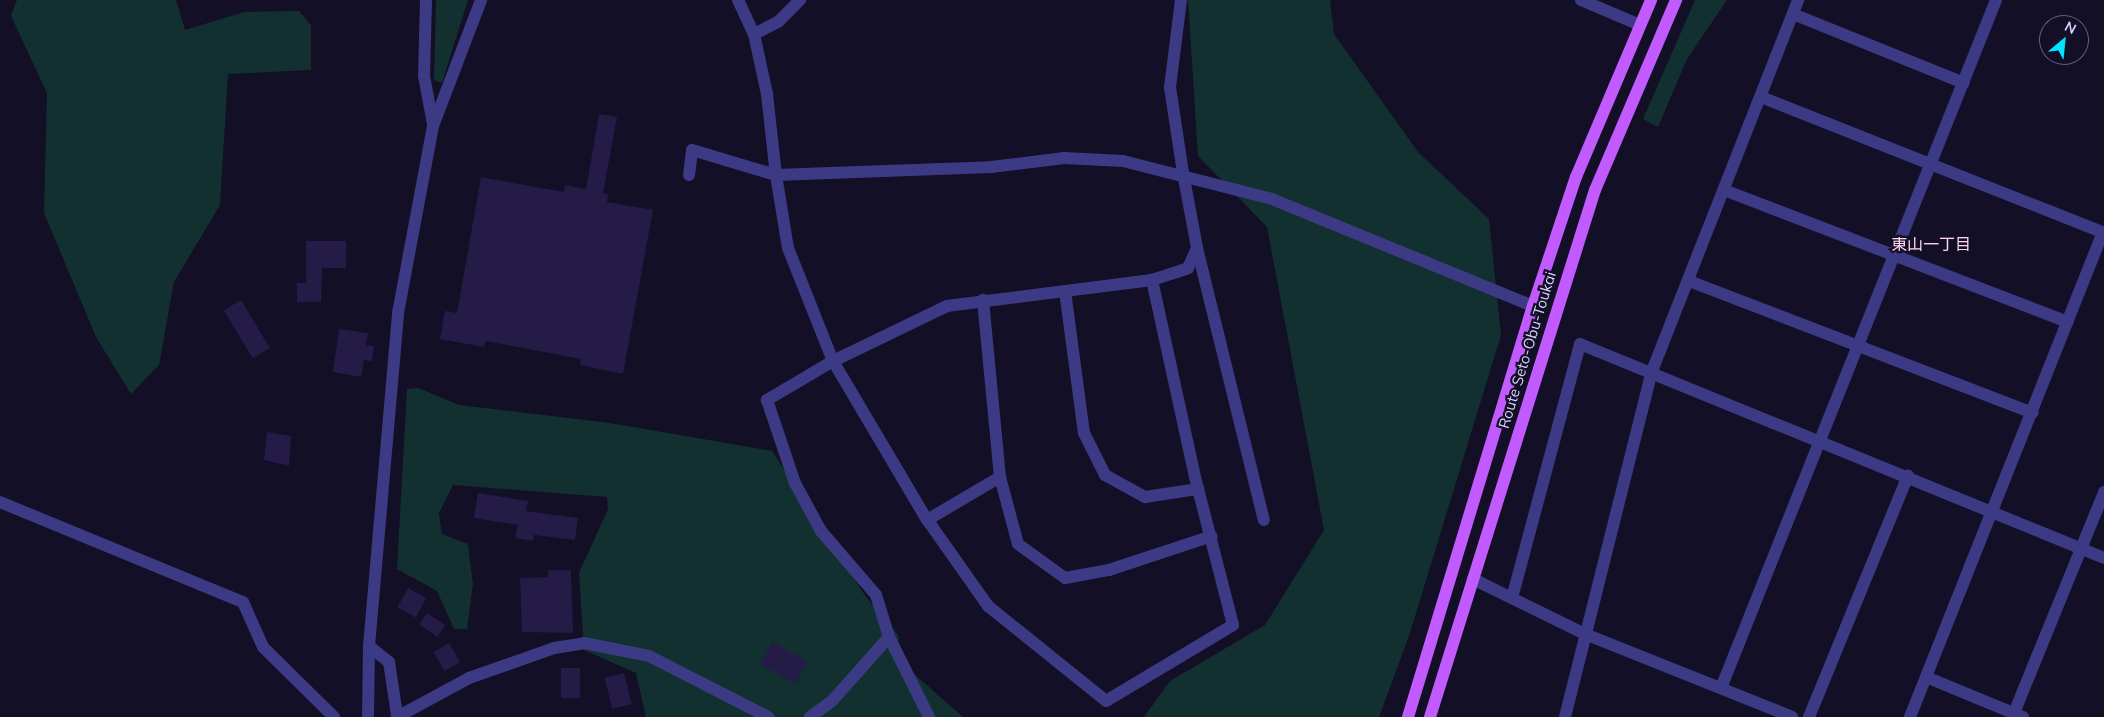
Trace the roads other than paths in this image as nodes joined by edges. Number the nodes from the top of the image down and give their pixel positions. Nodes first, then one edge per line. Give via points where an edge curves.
1 (426, 0) edge
2 (481, 0) edge
3 (738, 0) edge
4 (800, 0) edge
5 (1180, 0) edge
6 (1582, 0) edge
7 (1651, 0) edge
8 (1676, 0) edge
9 (1798, 0) edge
10 (1996, 0) edge
11 (1793, 14) junction
12 (1640, 25) junction
13 (754, 34) junction
14 (1964, 82) junction
15 (1761, 97) junction
16 (433, 126) junction
17 (1932, 165) junction
18 (1183, 173) junction
19 (689, 175) dead end
20 (776, 175) junction
21 (1724, 190) junction
22 (2103, 232) edge
23 (1197, 248) junction
24 (1896, 257) junction
25 (1152, 280) junction
26 (1689, 281) junction
27 (1065, 291) junction
28 (983, 300) junction
29 (1533, 306) junction
30 (2068, 322) junction
31 (1860, 347) junction
32 (833, 361) junction
33 (1652, 371) junction
34 (2032, 413) junction
35 (1823, 441) junction
36 (1908, 476) junction
37 (1000, 477) junction
38 (1198, 489) junction
39 (2104, 492) edge
40 (0, 502) edge
41 (1995, 512) junction
42 (927, 520) junction
43 (1264, 520) dead end
44 (1212, 536) junction
45 (2082, 549) junction
46 (2104, 558) edge
47 (1473, 579) junction
48 (1512, 598) junction
49 (1585, 634) junction
50 (889, 637) junction
51 (369, 646) junction
52 (1926, 678) junction
53 (1721, 688) junction
54 (2019, 715) edge
55 (397, 716) edge
56 (334, 717) edge
57 (368, 717) edge
58 (768, 717) edge
59 (810, 717) edge
60 (929, 717) edge
61 (1408, 717) edge
62 (1430, 717) edge
63 (1565, 717) edge
64 (1792, 717) edge
65 (1809, 717) edge
66 (1910, 717) edge

1 - 16 street via 424,76
2 - 16 street
3 - 13 street
4 - 13 street via 779,20
5 - 18 street via 1170,87
6 - 12 street
7 - 12 main road, Route Seto-Obu-Toukai
8 - 47 main road, Route Seto-Obu-Toukai via 1595,190
9 - 11 street
10 - 14 street
11 - 14 street
11 - 15 street
12 - 29 main road, Route Seto-Obu-Toukai via 1576,177
13 - 20 street via 767,94
14 - 17 street
15 - 17 street
15 - 21 street
16 - 51 street via 398,312
17 - 22 street
17 - 24 street
18 - 20 street via 1123,161 1064,158 981,167
18 - 23 street
18 - 29 street via 1272,199
19 - 20 street via 692,150
20 - 32 street via 788,248
21 - 24 street
21 - 26 street
22 - 30 street
23 - 25 street via 1188,268
23 - 43 street
24 - 30 street
24 - 31 street
25 - 27 street
25 - 38 street
26 - 31 street
26 - 33 street
27 - 28 street
27 - 38 street via 1084,433 1105,475 1145,497
28 - 32 street via 947,306
28 - 37 street
29 - 61 main road, Route Seto-Obu-Toukai
30 - 34 street
31 - 34 street
31 - 35 street
32 - 42 street
32 - 50 street via 767,400 795,483 821,531 876,595
33 - 35 street
33 - 48 street via 1578,346
33 - 49 street
34 - 41 street
35 - 36 street
35 - 53 street
36 - 41 street
36 - 65 street
37 - 42 street
37 - 44 street via 1018,544 1066,578 1109,570
38 - 44 street
39 - 45 street
40 - 56 street via 244,602 263,647
41 - 45 street
41 - 52 street
42 - 44 street via 988,606 1106,701 1233,625
45 - 46 street
45 - 54 street
47 - 48 street
47 - 62 main road, Route Seto-Obu-Toukai
48 - 49 street
49 - 53 street
49 - 63 street
50 - 59 street via 832,701
50 - 60 street
51 - 55 street via 389,662
51 - 57 street
52 - 54 street
52 - 66 street
53 - 64 street
55 - 58 street via 470,678 554,648 584,643 649,656

